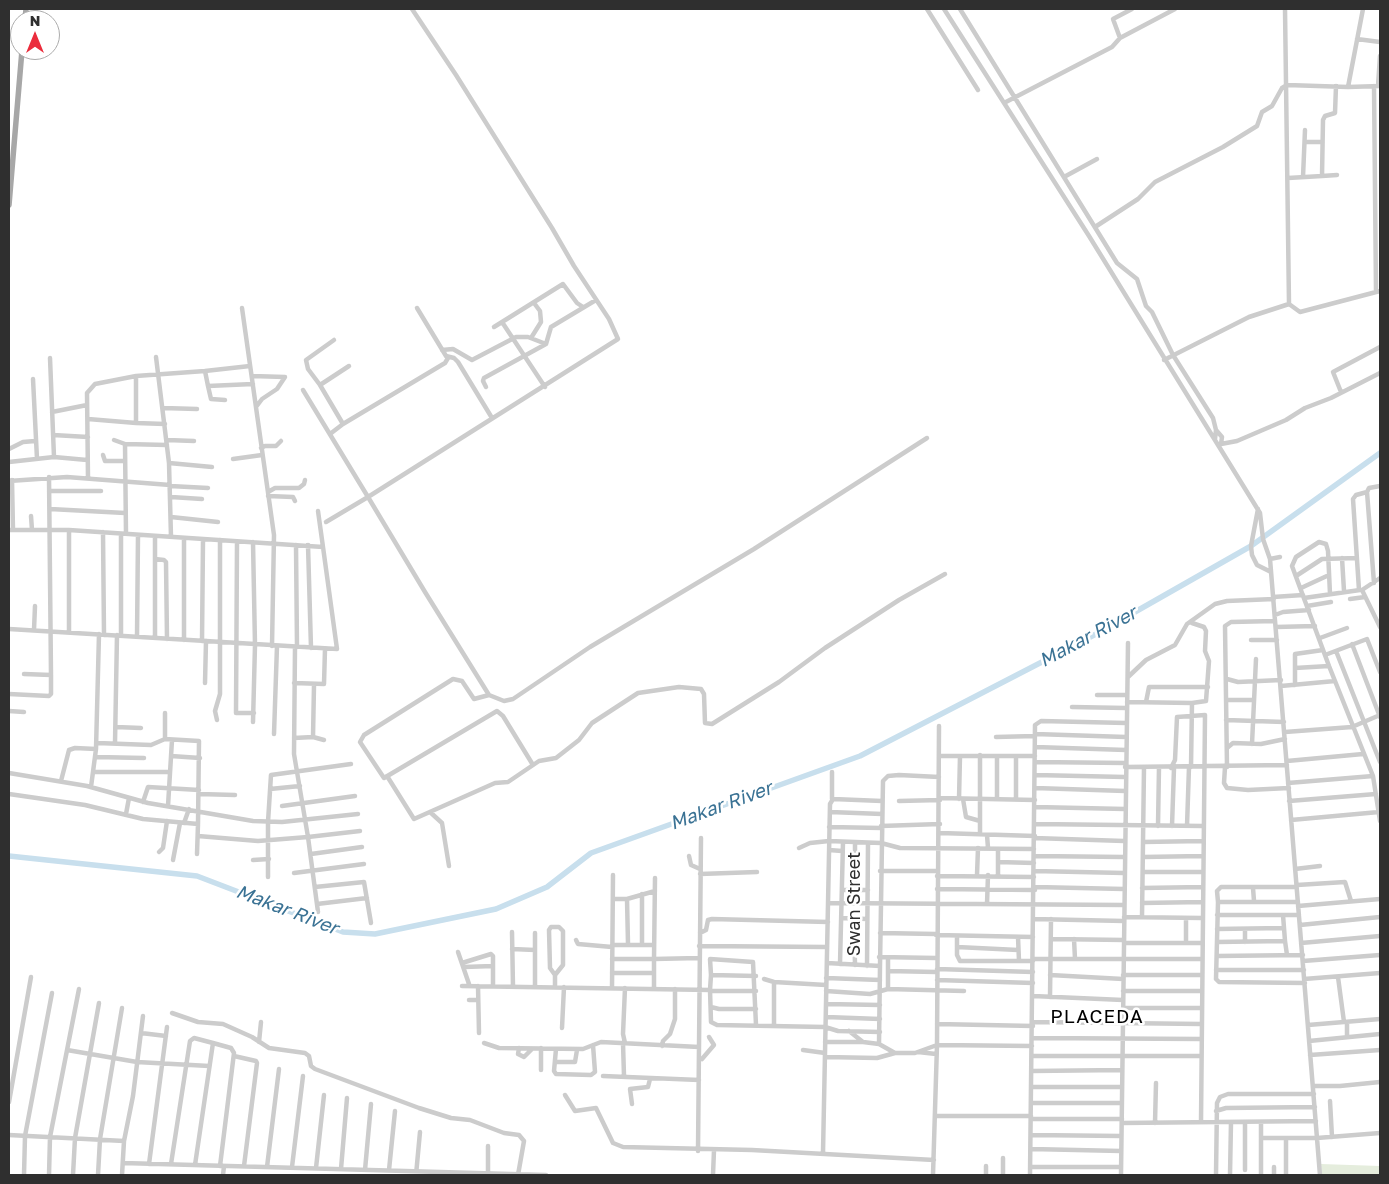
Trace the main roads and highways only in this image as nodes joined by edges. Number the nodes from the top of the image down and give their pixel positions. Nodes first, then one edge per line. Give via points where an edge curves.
1 (21, 60) edge
2 (9, 205) edge

1 - 2 main road

